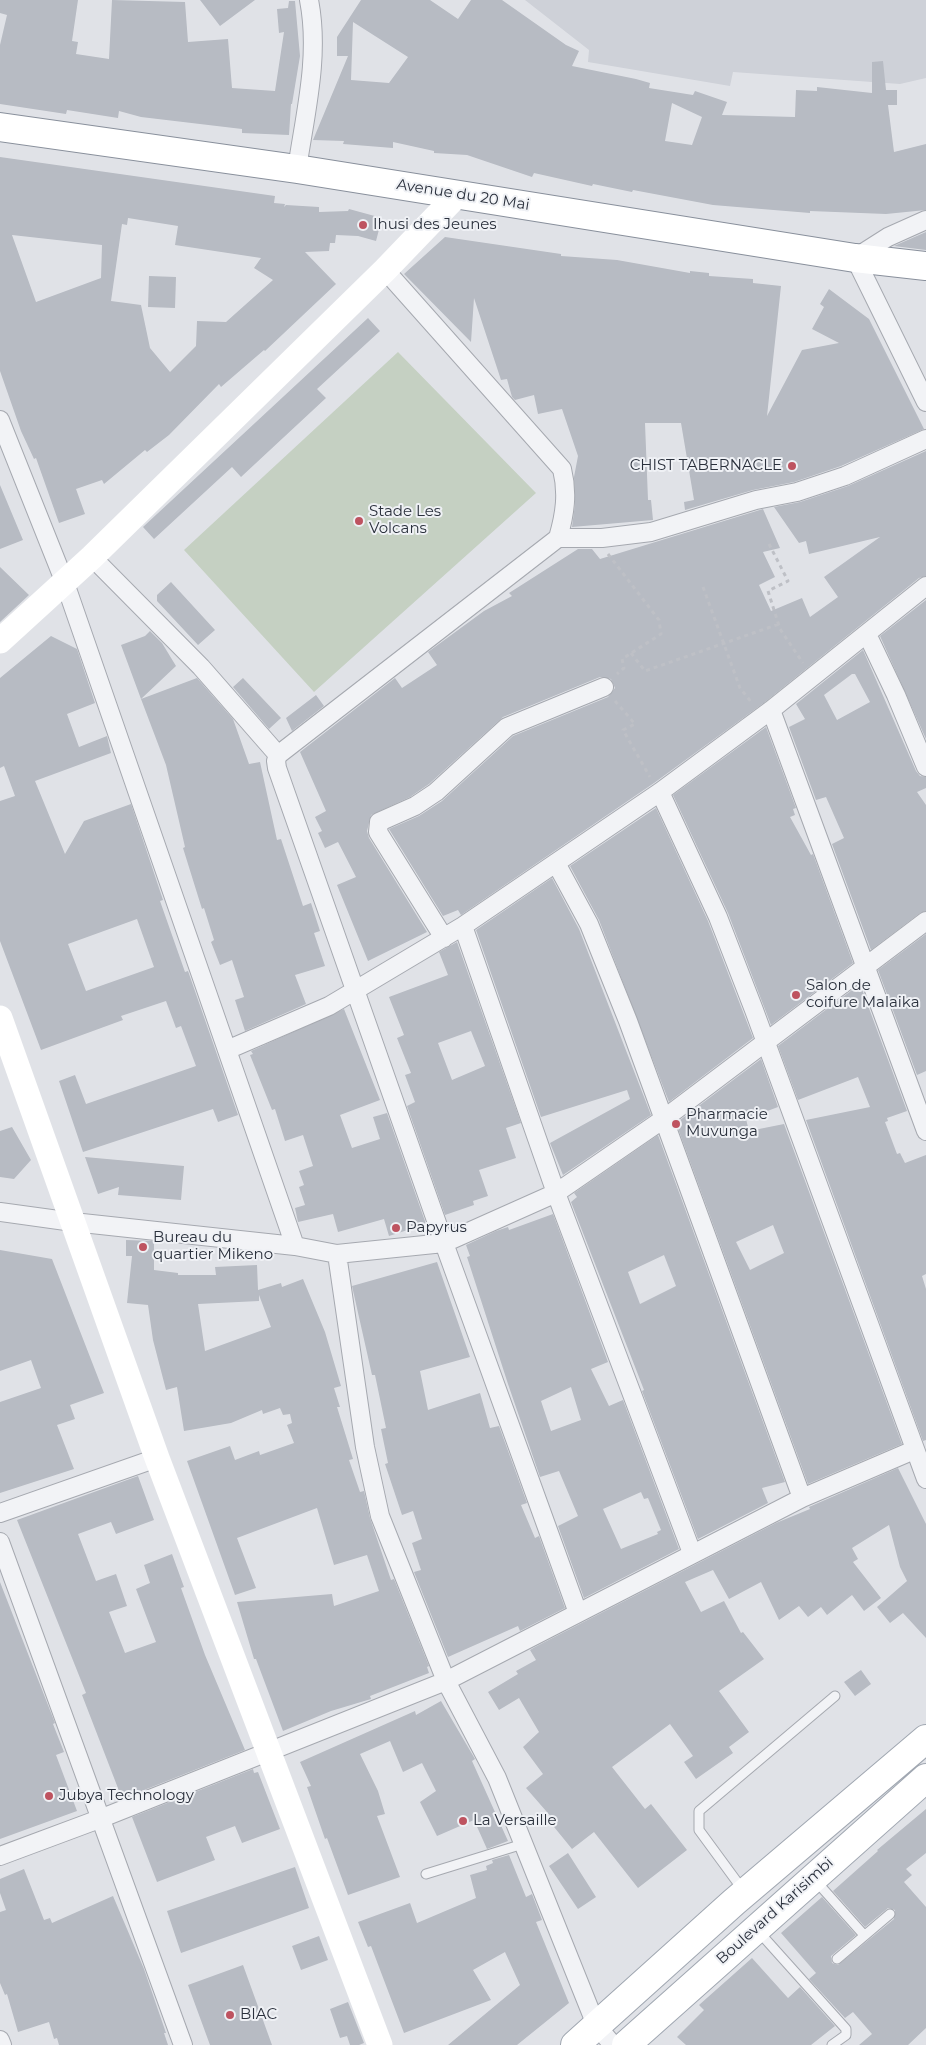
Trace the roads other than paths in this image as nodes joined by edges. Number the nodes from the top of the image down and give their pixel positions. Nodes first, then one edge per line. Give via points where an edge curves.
1 (309, 0) edge
2 (0, 127) edge
3 (297, 169) junction
4 (458, 194) junction
5 (926, 220) edge
6 (855, 258) junction
7 (926, 266) edge
8 (385, 270) junction
9 (926, 402) edge
10 (0, 420) edge
11 (926, 439) edge
12 (558, 538) junction
13 (92, 557) junction
14 (65, 583) junction
15 (926, 586) edge
16 (867, 634) junction
17 (0, 641) edge
18 (604, 687) road end
19 (767, 713) junction
20 (278, 755) junction
21 (926, 767) edge
22 (660, 792) junction
23 (556, 863) junction
24 (926, 921) edge
25 (463, 926) junction
26 (444, 938) junction
27 (865, 968) junction
28 (357, 991) junction
29 (0, 1018) edge
30 (765, 1040) junction
31 (227, 1050) junction
32 (665, 1118) junction
33 (926, 1131) edge
34 (556, 1193) junction
35 (0, 1212) edge
36 (73, 1222) junction
37 (444, 1243) junction
38 (295, 1246) junction
39 (337, 1254) junction
40 (914, 1450) junction
41 (158, 1458) junction
42 (926, 1479) edge
43 (802, 1498) junction
44 (0, 1513) edge
45 (0, 1542) edge
46 (692, 1553) junction
47 (578, 1613) junction
48 (446, 1681) junction
49 (835, 1696) dead end
50 (926, 1738) edge
51 (268, 1753) junction
52 (922, 1788) edge
53 (102, 1818) junction
54 (523, 1844) junction
55 (0, 1856) edge
56 (426, 1874) dead end
57 (813, 1878) junction
58 (740, 1898) junction
59 (890, 1914) dead end
60 (756, 1928) junction
61 (864, 1935) junction
62 (837, 1959) dead end
63 (605, 2035) edge
64 (0, 2040) edge
65 (2, 2045) edge
66 (183, 2045) edge
67 (380, 2045) edge
68 (575, 2045) edge
69 (626, 2045) edge
70 (832, 2045) edge

1 - 3 street via 313,57
2 - 3 main road, Avenue du 20 Mai
3 - 4 main road, Avenue du 20 Mai
4 - 6 main road, Avenue du 20 Mai
4 - 8 street
5 - 6 street via 888,237
6 - 7 main road, Avenue du 20 Mai
6 - 9 street
8 - 12 street via 562,469 566,502
8 - 13 street
10 - 14 street
11 - 12 street via 845,476 651,532 602,538
12 - 20 street
13 - 14 street
13 - 20 street via 201,667
14 - 17 street
14 - 31 street
15 - 16 street
16 - 19 street
16 - 21 street
18 - 26 street via 507,727 436,792 415,806 379,822 378,832
19 - 22 street
19 - 27 street
20 - 28 street via 277,768
22 - 23 street
22 - 30 street via 718,917
23 - 25 street
23 - 32 street via 589,924
24 - 27 street
25 - 26 street
25 - 34 street
26 - 28 street
27 - 30 street
27 - 33 street
28 - 31 street
28 - 37 street
29 - 36 street
30 - 32 street
30 - 40 street
31 - 38 street
32 - 34 street
32 - 43 street
34 - 37 street
34 - 46 street
35 - 36 street
36 - 38 street
36 - 41 street
37 - 39 street
37 - 47 street
38 - 39 street
39 - 48 street via 365,1447 378,1508
40 - 42 street
40 - 43 street
41 - 44 street
41 - 51 street
43 - 46 street
45 - 53 street
46 - 47 street
47 - 48 street
48 - 51 street
48 - 54 street via 497,1778
49 - 58 lane via 698,1811 698,1830
50 - 58 main road
51 - 53 street
51 - 67 street
52 - 57 main road, Boulevard Karisimbi
53 - 55 street
53 - 66 street
54 - 56 lane
54 - 63 street
57 - 60 main road, Boulevard Karisimbi
57 - 61 lane
58 - 60 main road
58 - 63 main road
59 - 61 lane
60 - 69 main road, Boulevard Karisimbi
60 - 70 lane via 846,2029 846,2034
61 - 62 lane
63 - 68 main road
64 - 65 street

